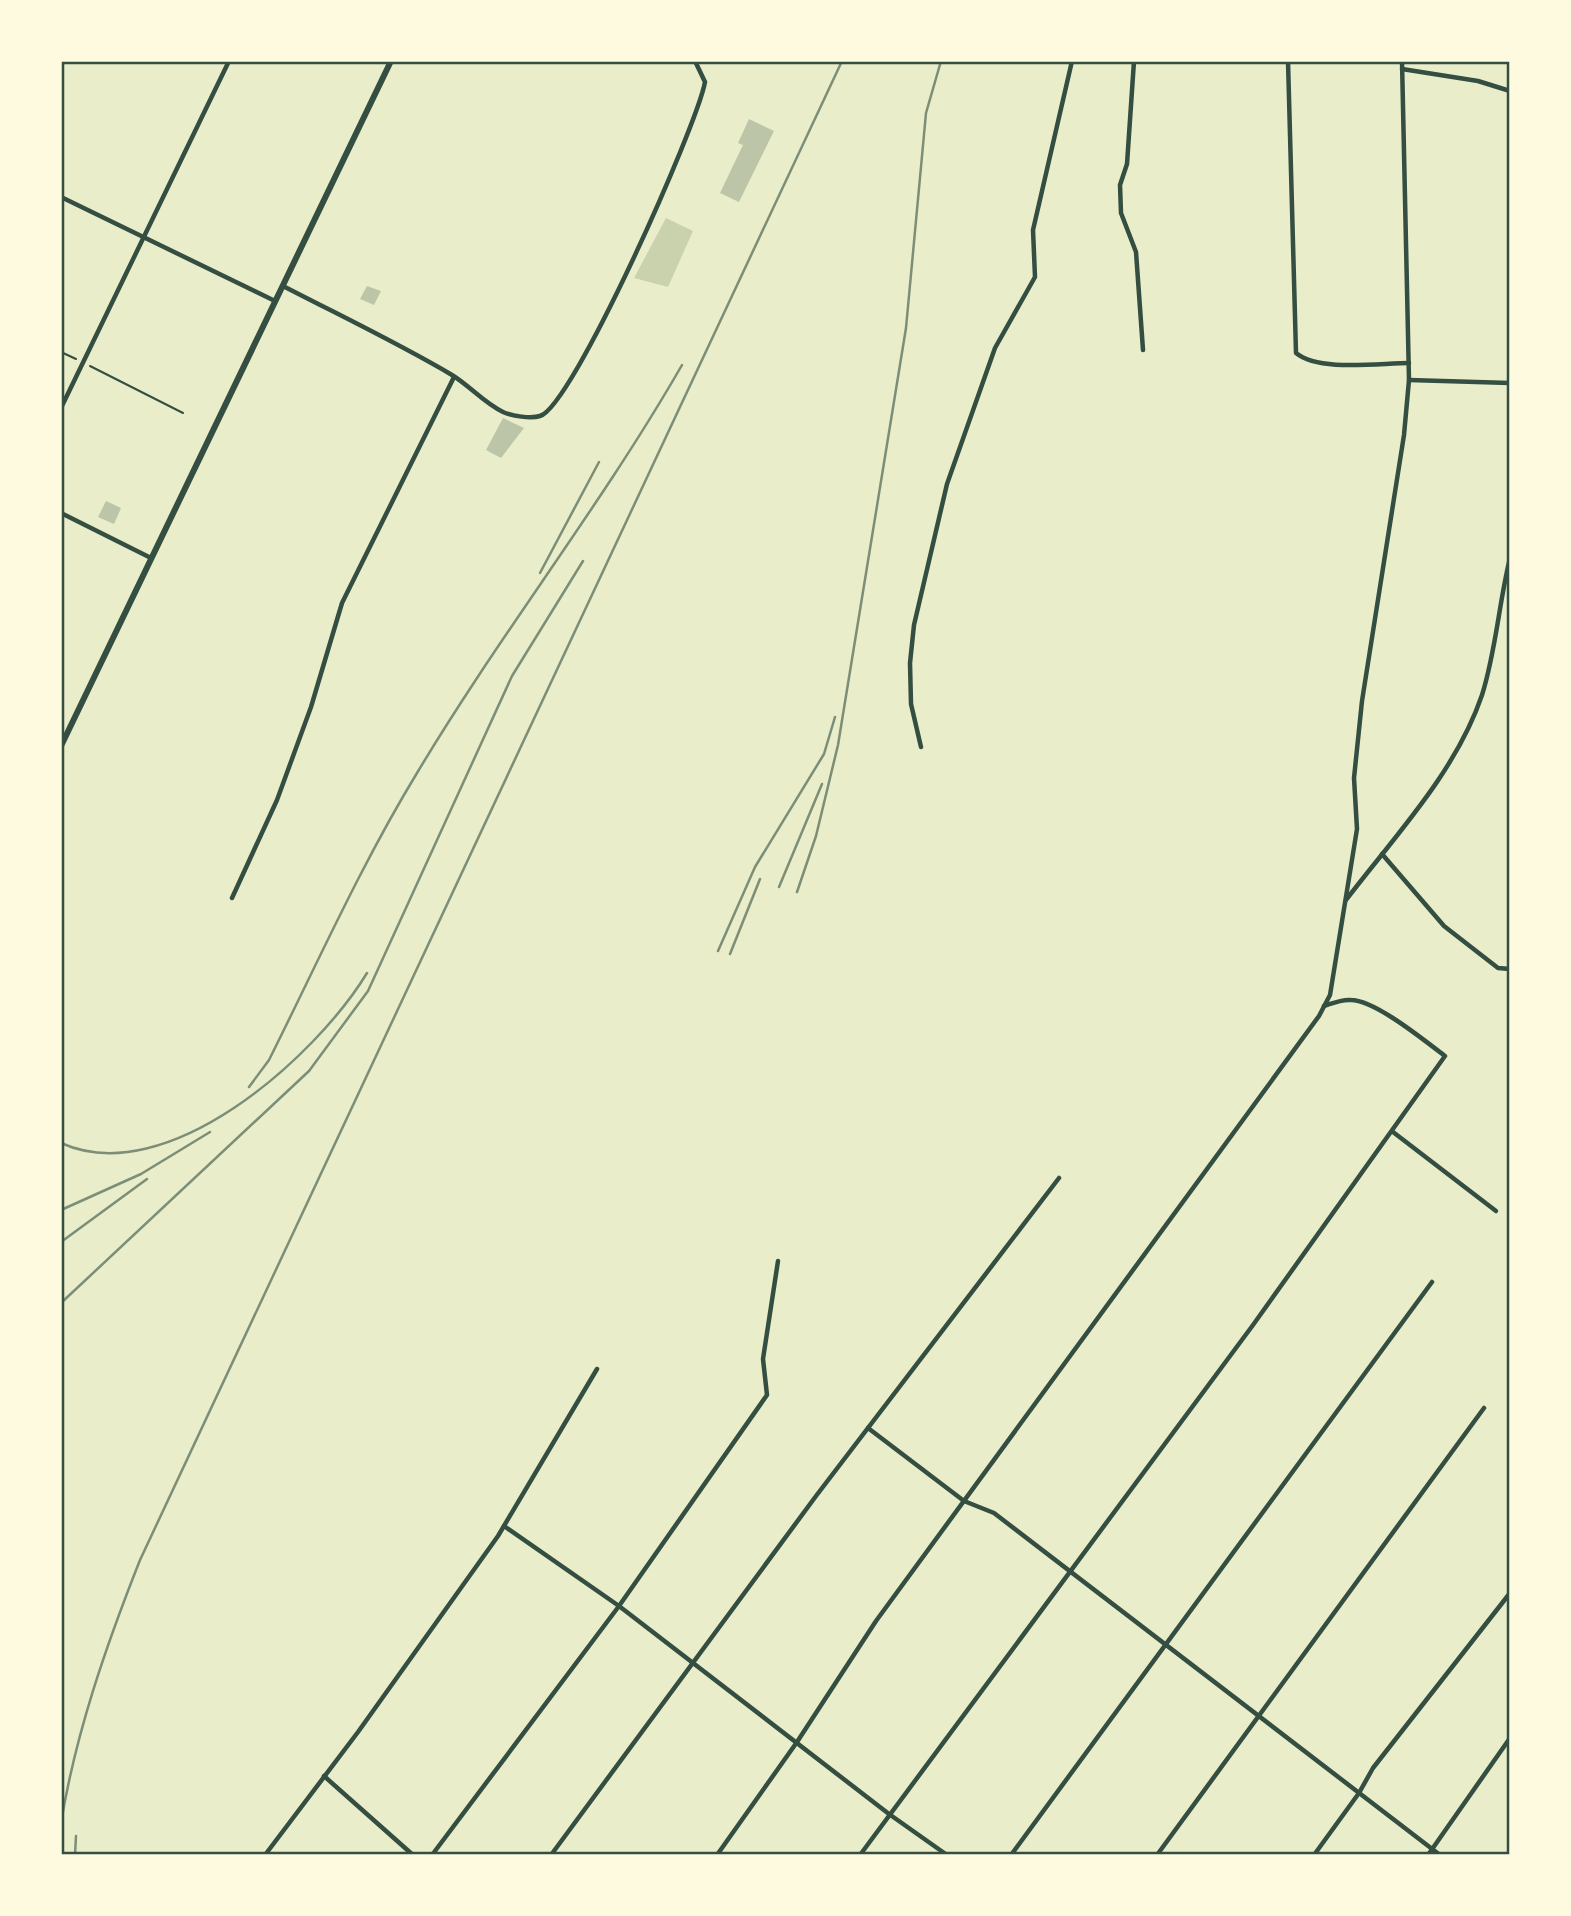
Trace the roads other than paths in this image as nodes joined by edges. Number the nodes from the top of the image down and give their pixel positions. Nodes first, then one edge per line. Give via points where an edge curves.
1 (229, 61) edge
2 (391, 61) edge
3 (695, 61) edge
4 (1072, 61) edge
5 (1134, 61) edge
6 (1288, 61) edge
7 (1402, 61) edge
8 (1402, 69) junction
9 (1510, 91) edge
10 (61, 197) edge
11 (145, 237) junction
12 (284, 286) junction
13 (276, 302) junction
14 (1143, 350) dead end
15 (1409, 363) junction
16 (454, 377) junction
17 (1409, 380) junction
18 (1510, 383) edge
19 (61, 408) edge
20 (61, 513) edge
21 (151, 558) junction
22 (1510, 558) edge
23 (61, 746) edge
24 (921, 747) dead end
25 (1382, 854) junction
26 (232, 898) dead end
27 (1345, 901) junction
28 (1510, 969) edge
29 (1324, 1006) junction
30 (1393, 1132) junction
31 (1059, 1178) dead end
32 (1496, 1211) dead end
33 (778, 1261) dead end
34 (1432, 1282) dead end
35 (597, 1369) dead end
36 (1484, 1408) dead end
37 (868, 1427) junction
38 (964, 1501) junction
39 (504, 1526) junction
40 (1070, 1572) junction
41 (1510, 1593) edge
42 (619, 1606) junction
43 (1163, 1645) junction
44 (693, 1665) junction
45 (1258, 1716) junction
46 (1510, 1738) edge
47 (797, 1742) junction
48 (324, 1776) junction
49 (1359, 1793) junction
50 (889, 1814) junction
51 (1431, 1848) junction
52 (265, 1855) edge
53 (413, 1855) edge
54 (432, 1855) edge
55 (551, 1855) edge
56 (717, 1855) edge
57 (860, 1855) edge
58 (947, 1855) edge
59 (1011, 1855) edge
60 (1157, 1855) edge
61 (1314, 1855) edge
62 (1428, 1855) edge
63 (1440, 1855) edge

1 - 11 street
2 - 12 main road
3 - 16 street via 705,82 690,134 584,356 555,406 540,417 507,414
4 - 24 street via 1034,230 1035,277 995,348 947,484 914,625 911,704
5 - 14 street via 1127,164 1120,185 1121,213 1136,252
6 - 15 street via 1296,353 1305,361 1324,364
7 - 8 street
8 - 9 street
8 - 15 street
10 - 11 street
11 - 13 street
11 - 19 street
12 - 13 main road
12 - 16 street
13 - 21 main road
15 - 17 street
16 - 26 street via 342,603 277,800
17 - 18 street
17 - 27 street via 1356,743 1357,829
20 - 21 street
21 - 23 main road
22 - 25 street via 1482,696 1437,779
25 - 27 street
25 - 28 street via 1444,926 1498,968
27 - 29 street via 1330,995
29 - 30 street via 1360,1001 1403,1024 1445,1056
29 - 38 street
30 - 32 street
30 - 40 street
31 - 37 street
33 - 42 street via 762,1359 767,1395
34 - 43 street
35 - 39 street
36 - 45 street
37 - 38 street
37 - 44 street
38 - 40 street via 994,1513
38 - 47 street via 876,1621
39 - 42 street
39 - 48 street
40 - 43 street
40 - 50 street
41 - 49 street via 1373,1768
42 - 44 street
42 - 54 street
43 - 45 street
43 - 59 street
44 - 47 street
44 - 55 street
45 - 49 street
45 - 60 street
46 - 51 street
47 - 50 street
47 - 56 street
48 - 52 street
48 - 53 street
49 - 51 street
49 - 61 street
50 - 57 street
50 - 58 street
51 - 62 street
51 - 63 street

